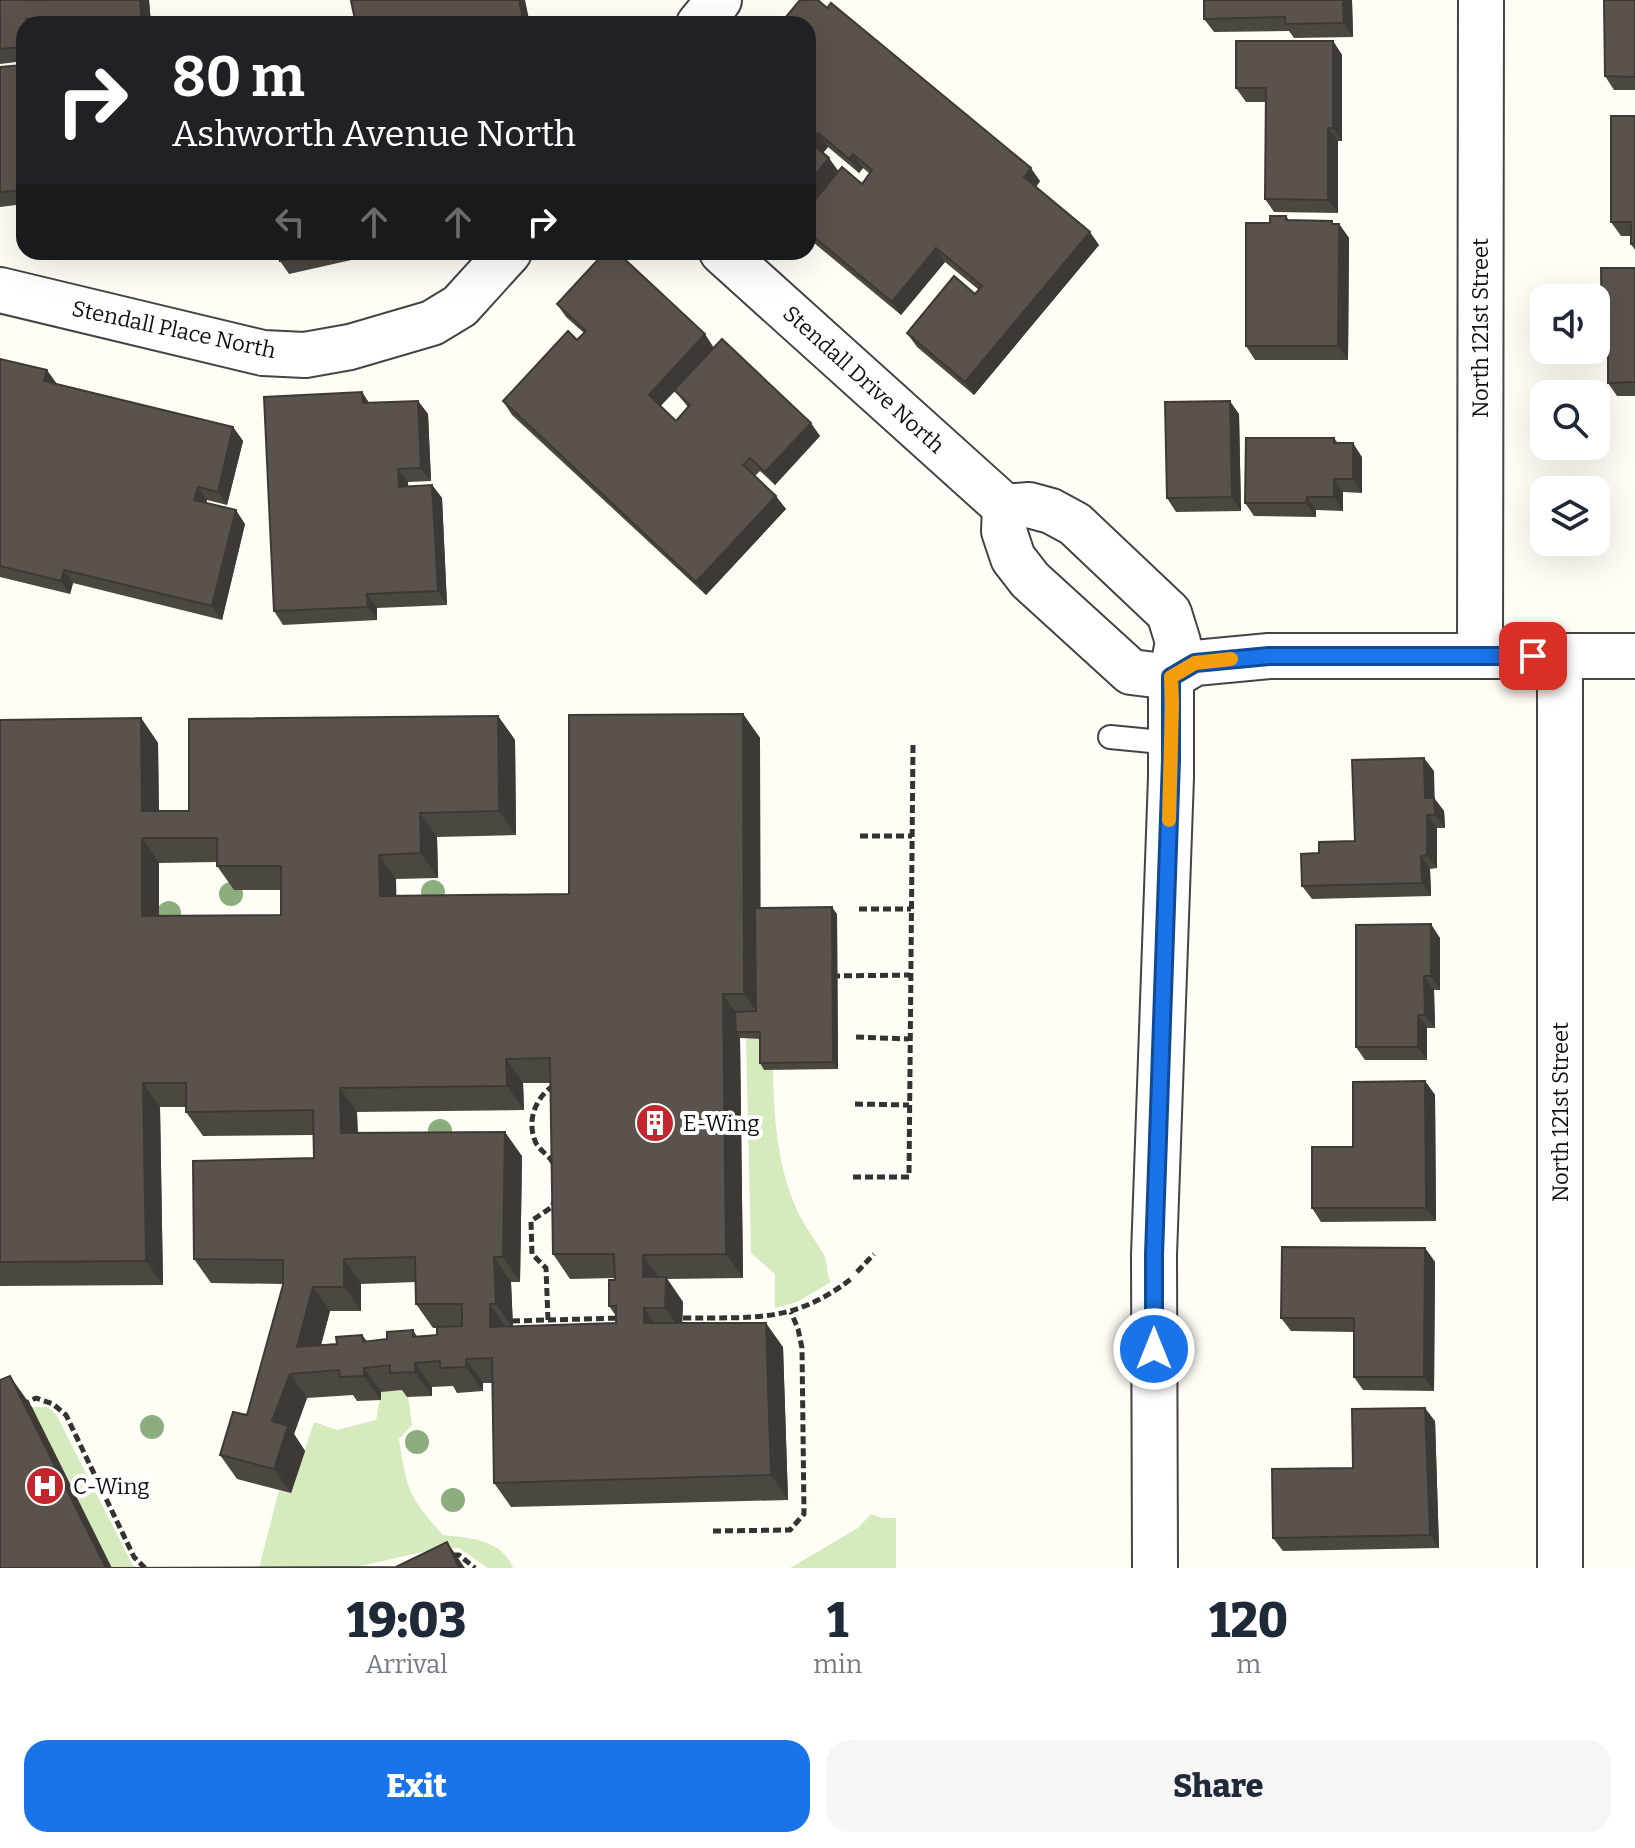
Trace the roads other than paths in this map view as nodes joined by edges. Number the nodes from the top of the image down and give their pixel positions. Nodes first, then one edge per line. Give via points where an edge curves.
1 (719, 0) edge
2 (1481, 0) edge
3 (706, 16) edge
4 (502, 260) edge
5 (731, 260) edge
6 (0, 290) edge
7 (1005, 507) junction
8 (1560, 655) junction
9 (1480, 656) junction
10 (1635, 656) edge
11 (1171, 677) junction
12 (1110, 737) dead end
13 (1172, 743) junction
14 (1155, 1568) edge
15 (1560, 1568) edge

1 - 3 street
2 - 9 street, North 121st Street
4 - 6 street, Stendall Place North via 460,306 432,323 305,355 263,353
5 - 7 street, Stendall Drive North
7 - 11 street via 1004,531 1013,558 1030,580 1131,672
7 - 11 street via 1029,505 1075,524 1169,613 1178,642
8 - 9 street
8 - 10 street
8 - 15 street, North 121st Street
9 - 11 street via 1221,659 1195,663
11 - 13 street
12 - 13 lane
13 - 14 street via 1154,1255

